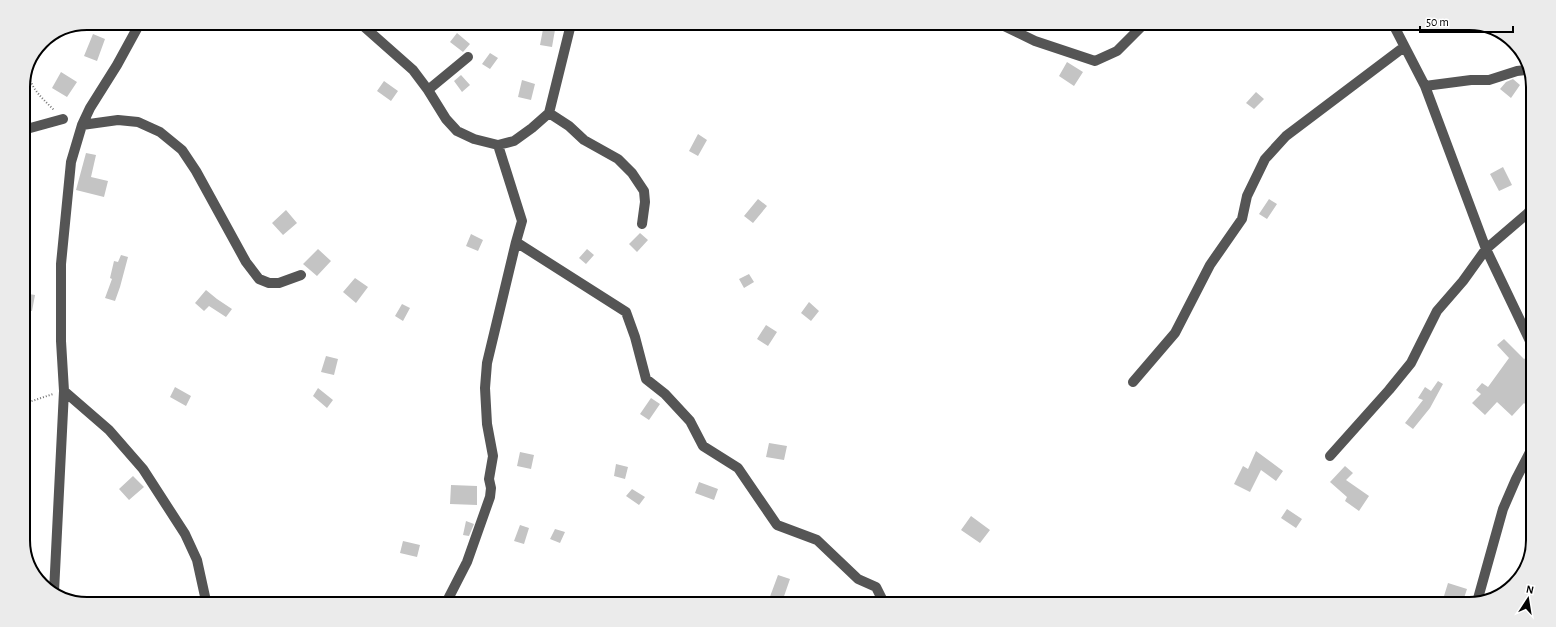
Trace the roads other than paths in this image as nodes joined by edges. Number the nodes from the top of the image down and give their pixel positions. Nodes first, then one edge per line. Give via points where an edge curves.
1 (136, 30) edge
2 (367, 30) edge
3 (570, 30) edge
4 (1012, 30) edge
5 (1138, 30) edge
6 (1396, 30) edge
7 (1404, 47) junction
8 (468, 57) dead end
9 (1523, 70) edge
10 (1425, 86) junction
11 (428, 90) junction
12 (549, 113) junction
13 (63, 119) road end
14 (82, 125) junction
15 (30, 128) edge
16 (498, 145) junction
17 (1526, 215) edge
18 (642, 224) dead end
19 (516, 242) junction
20 (1486, 249) junction
21 (301, 274) dead end
22 (1526, 333) edge
23 (1133, 382) dead end
24 (64, 391) junction
25 (1330, 456) dead end
26 (1526, 460) edge
27 (54, 586) edge
28 (1479, 596) edge
29 (205, 597) edge
30 (450, 597) edge
31 (881, 597) edge

1 - 14 street
2 - 11 street via 413,70
3 - 12 street
4 - 5 street via 1035,42 1095,61 1117,50
6 - 7 street
7 - 10 street
7 - 23 street via 1286,136 1265,159 1247,196 1242,219 1210,265 1175,333
8 - 11 street
9 - 10 street via 1489,80
10 - 20 street
11 - 16 street via 446,119 457,131 474,139
12 - 16 street via 514,140
12 - 18 street via 584,140 618,159 632,174 644,191
13 - 15 street
14 - 21 street via 107,121 138,122 160,132 182,150 246,262 259,279 279,283
14 - 24 street via 71,162 61,264
16 - 19 street via 522,221
17 - 20 street
19 - 30 street via 487,363 487,424 493,456 490,497 467,562
19 - 31 street via 626,312 646,379 665,394 690,421 702,446 738,468 777,525 817,540 858,579 876,587
20 - 22 street
20 - 25 street via 1438,310 1411,363
24 - 27 street
24 - 29 street via 110,430 143,469 185,534 197,560
26 - 28 street via 1503,509

